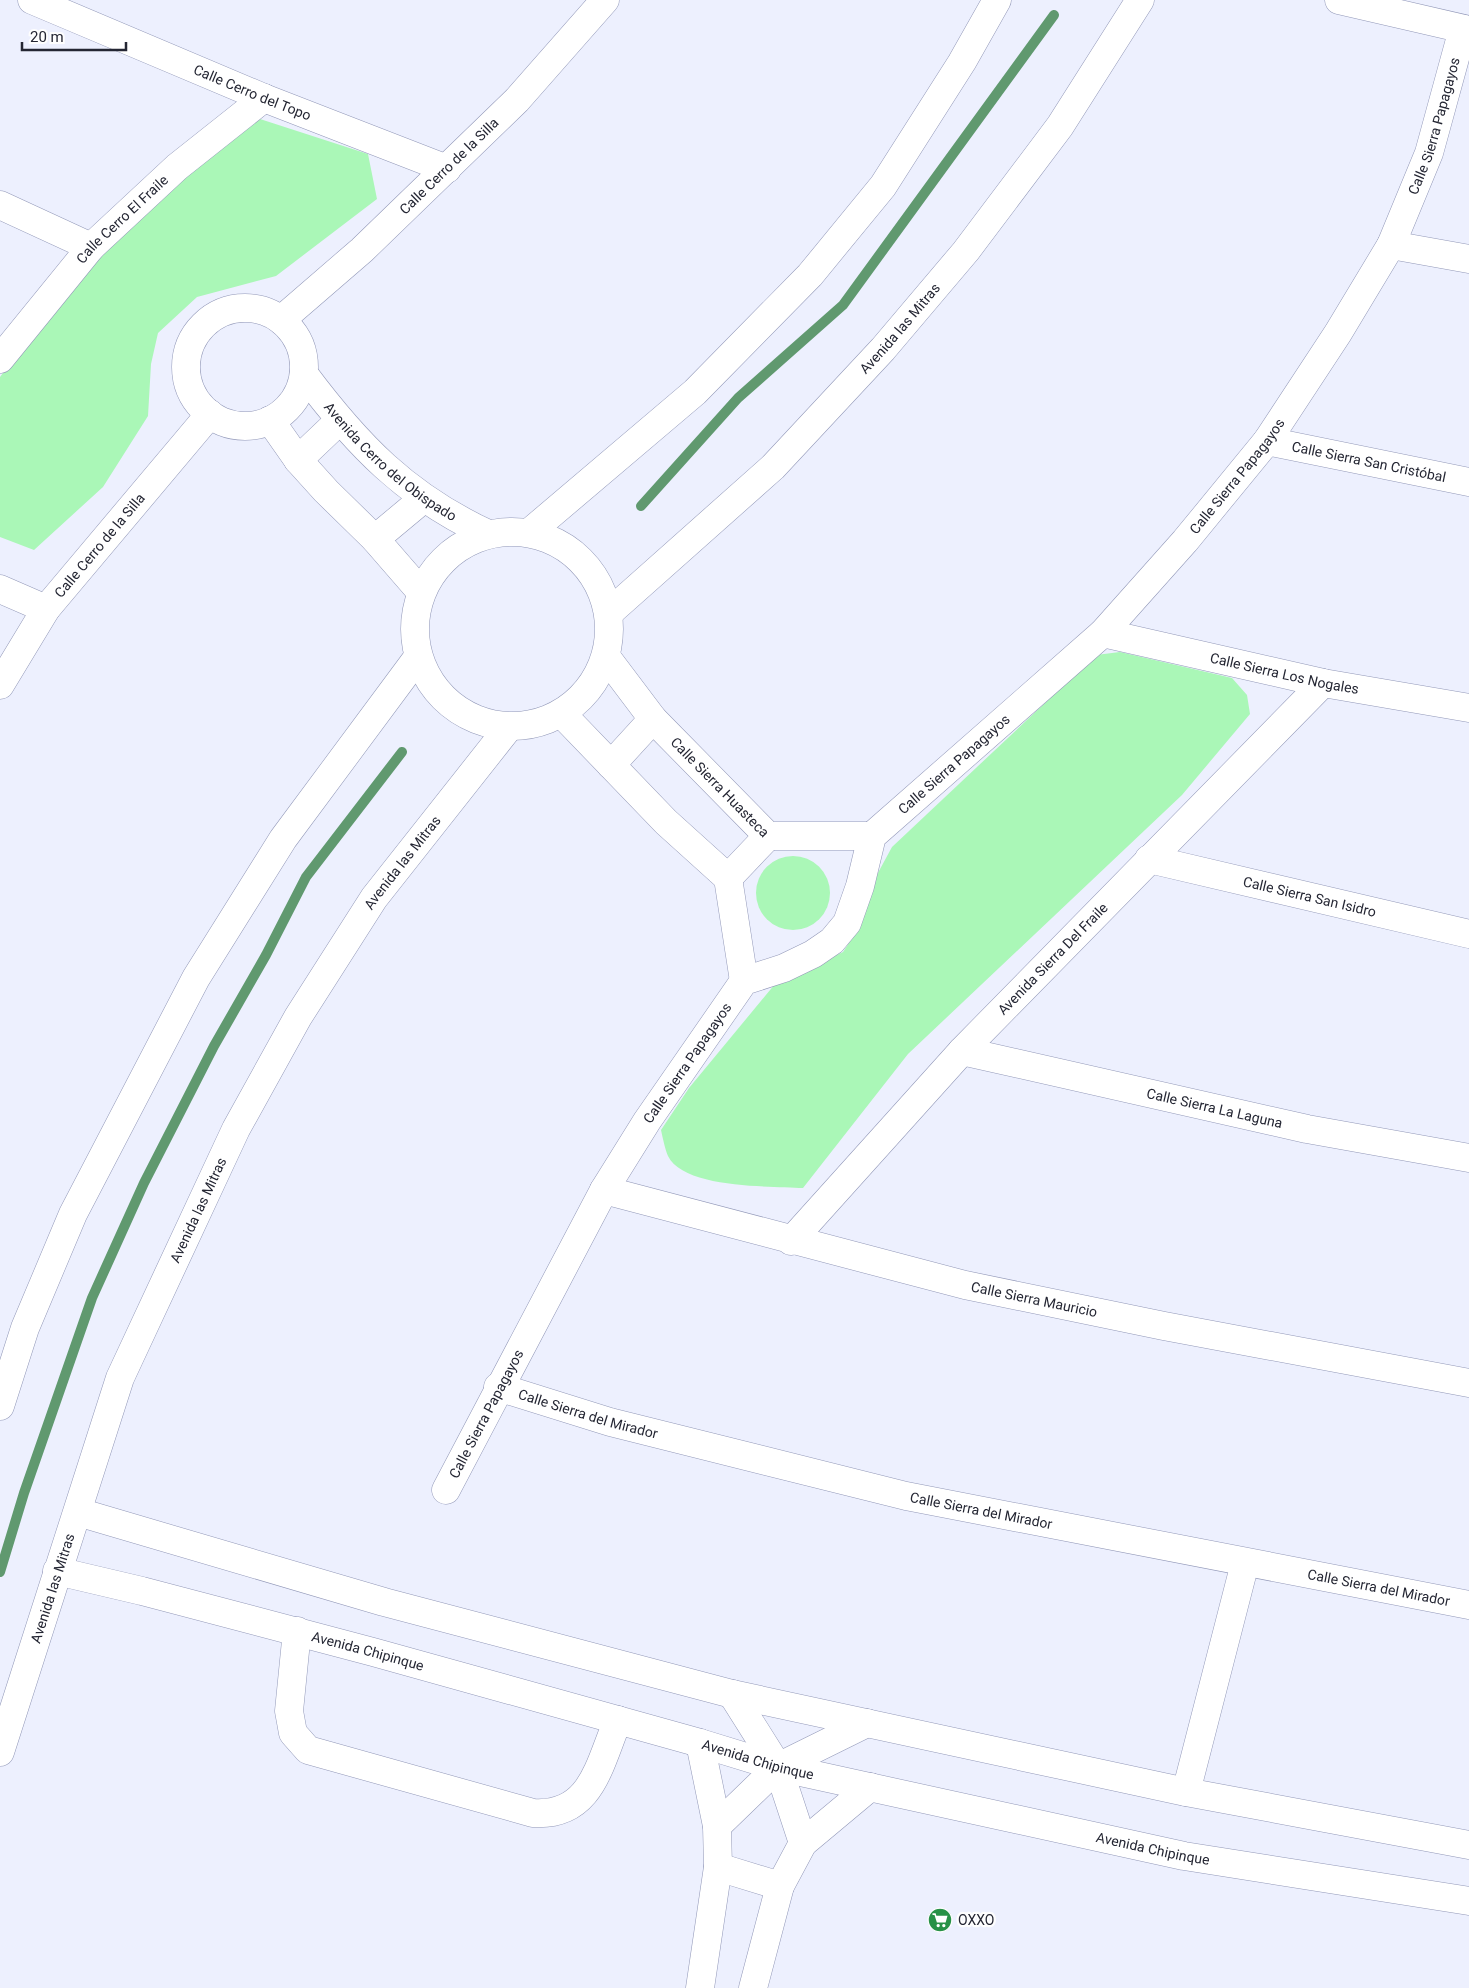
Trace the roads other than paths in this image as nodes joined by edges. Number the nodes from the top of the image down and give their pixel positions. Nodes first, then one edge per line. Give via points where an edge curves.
1 (32, 0) edge
2 (997, 0) edge
3 (1140, 0) edge
4 (1339, 0) edge
5 (593, 3) edge
6 (1466, 30) edge
7 (264, 98) junction
8 (447, 169) junction
9 (0, 205) edge
10 (1390, 245) junction
11 (91, 248) junction
12 (1469, 258) edge
13 (281, 320) junction
14 (0, 359) edge
15 (304, 374) junction
16 (210, 414) junction
17 (270, 420) junction
18 (339, 421) junction
19 (1267, 441) junction
20 (298, 460) junction
21 (1469, 482) edge
22 (423, 499) junction
23 (530, 532) junction
24 (488, 534) junction
25 (375, 538) junction
26 (0, 589) edge
27 (421, 592) junction
28 (46, 610) junction
29 (610, 612) junction
30 (1103, 633) junction
31 (418, 657) junction
32 (607, 658) junction
33 (1323, 683) junction
34 (0, 684) edge
35 (1469, 708) edge
36 (562, 714) junction
37 (653, 719) junction
38 (509, 727) junction
39 (611, 765) junction
40 (768, 836) junction
41 (872, 836) junction
42 (1149, 859) junction
43 (728, 878) junction
44 (1469, 934) edge
45 (744, 981) junction
46 (962, 1051) junction
47 (1469, 1158) edge
48 (604, 1190) junction
49 (791, 1241) junction
50 (1469, 1383) edge
51 (498, 1387) junction
52 (0, 1406) edge
53 (446, 1490) dead end
54 (78, 1512) junction
55 (1245, 1563) junction
56 (57, 1571) junction
57 (1469, 1605) edge
58 (296, 1631) junction
59 (732, 1694) junction
60 (618, 1720) junction
61 (867, 1723) junction
62 (700, 1743) junction
63 (0, 1752) edge
64 (778, 1767) junction
65 (870, 1788) junction
66 (1186, 1792) junction
67 (717, 1826) junction
68 (803, 1843) junction
69 (1469, 1845) edge
70 (718, 1867) junction
71 (780, 1886) junction
72 (1469, 1901) edge
73 (700, 1988) edge
74 (753, 1988) edge

1 - 7 street, Calle Cerro del Topo
2 - 23 street via 962,62 883,186 810,275 695,392
3 - 29 street, Avenida las Mitras via 1060,126 966,251 883,349 773,466
4 - 6 street
5 - 8 street, Calle Cerro de la Silla via 517,100
6 - 10 street, Calle Sierra Papagayos via 1429,153
7 - 8 street, Calle Cerro del Topo
7 - 11 street, Calle Cerro El Fraile via 177,167
8 - 13 street, Calle Cerro de la Silla via 362,250
9 - 11 street
10 - 12 street
10 - 19 street, Calle Sierra Papagayos via 1338,333
11 - 14 street, Calle Cerro El Fraile
13 - 15 street via 300,345
13 - 16 street via 249,308 233,309 203,325 193,338 187,354 186,371 194,394
15 - 17 street via 292,402
15 - 18 street, Avenida Cerro del Obispado
16 - 17 street via 232,424 257,424
16 - 28 street, Calle Cerro de la Silla
17 - 20 street
18 - 20 street
18 - 22 street, Avenida Cerro del Obispado via 365,449
19 - 21 street, Calle Sierra San Cristóbal
19 - 30 street, Calle Sierra Papagayos via 1186,541
20 - 25 street
22 - 24 street, Avenida Cerro del Obispado
22 - 25 street
23 - 24 street
23 - 29 street via 567,547 595,575
24 - 27 street via 460,546 437,566
25 - 27 street
26 - 28 street
27 - 31 street via 414,635
28 - 34 street, Calle Cerro de la Silla
29 - 32 street
30 - 33 street, Calle Sierra Los Nogales
30 - 41 street, Calle Sierra Papagayos
31 - 38 street via 431,684 452,706 479,721
31 - 52 street via 283,839 196,978 73,1214 25,1328
32 - 36 street via 590,690
32 - 37 street, Calle Sierra Huasteca
33 - 35 street, Calle Sierra Los Nogales
33 - 42 street, Avenida Sierra Del Fraile
36 - 38 street
36 - 39 street
37 - 39 street
37 - 40 street, Calle Sierra Huasteca
38 - 54 street, Avenida las Mitras via 374,898 298,1017 245,1112 120,1378
39 - 43 street via 666,822
40 - 41 street, Calle Sierra Huasteca
40 - 43 street
41 - 45 street via 847,923 832,941 784,968
42 - 44 street, Calle Sierra San Isidro
42 - 46 street, Avenida Sierra Del Fraile
43 - 45 street
45 - 48 street, Calle Sierra Papagayos via 657,1104
46 - 47 street, Calle Sierra La Laguna via 1307,1129
46 - 49 street, Avenida Sierra Del Fraile
48 - 49 street, Calle Sierra Mauricio
48 - 51 street, Calle Sierra Papagayos
49 - 50 street, Calle Sierra Mauricio via 974,1287
51 - 53 street, Calle Sierra Papagayos
51 - 55 street, Calle Sierra del Mirador via 610,1422 906,1496
54 - 56 street, Avenida las Mitras
54 - 59 street via 384,1602
55 - 57 street, Calle Sierra del Mirador
55 - 66 street
56 - 58 street, Avenida Chipinque
56 - 63 street, Avenida las Mitras
58 - 60 street, Avenida Chipinque
58 - 60 street via 289,1711 293,1733 308,1750 523,1810 549,1814 572,1806 582,1797
59 - 61 street
59 - 64 street
60 - 62 street, Avenida Chipinque
61 - 64 street
61 - 66 street
62 - 64 street, Avenida Chipinque
62 - 67 street
64 - 65 street, Avenida Chipinque
64 - 67 street
64 - 68 street
65 - 68 street
65 - 72 street, Avenida Chipinque via 1184,1856
66 - 69 street
67 - 70 street
68 - 71 street
70 - 71 street
70 - 73 street
71 - 74 street

